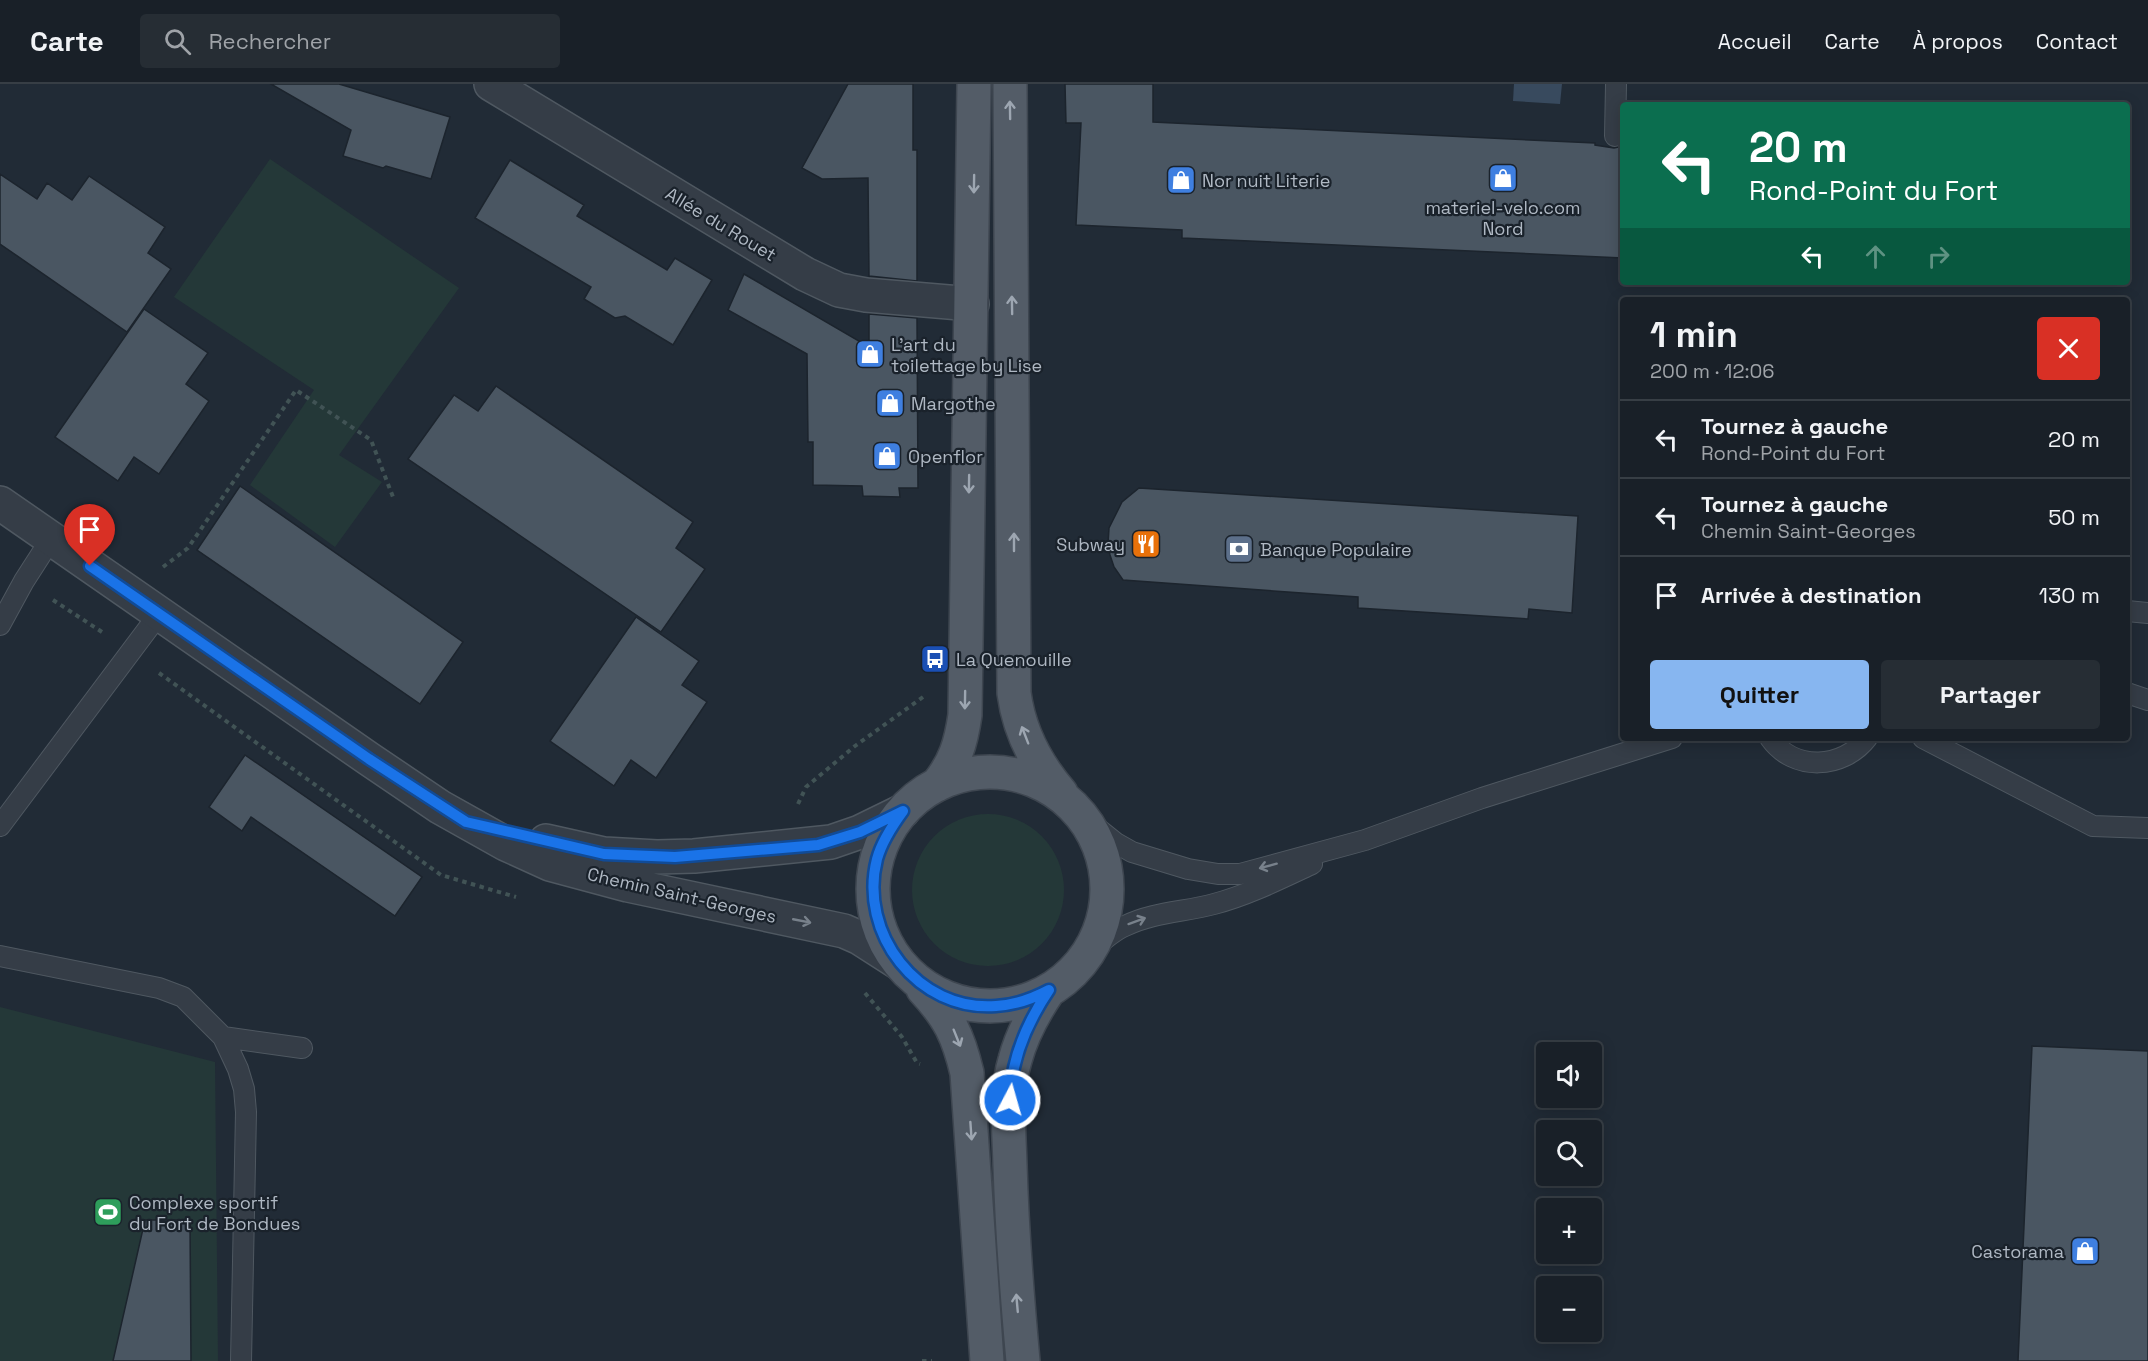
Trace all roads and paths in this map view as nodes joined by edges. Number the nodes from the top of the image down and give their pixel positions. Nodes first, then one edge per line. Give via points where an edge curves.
1 (491, 84) edge
2 (974, 84) edge
3 (1010, 84) edge
4 (1616, 85) edge
5 (1615, 136) dead end
6 (972, 304) junction
7 (393, 497) dead end
8 (0, 503) edge
9 (51, 539) junction
10 (129, 593) junction
11 (2130, 611) edge
12 (2148, 613) edge
13 (159, 614) junction
14 (0, 625) edge
15 (966, 664) junction
16 (2130, 694) edge
17 (2148, 700) edge
18 (1662, 741) edge
19 (1773, 741) edge
20 (1865, 741) edge
21 (1929, 741) edge
22 (937, 785) junction
23 (1075, 808) junction
24 (903, 811) junction
25 (466, 822) junction
26 (0, 826) edge
27 (2148, 828) edge
28 (1365, 840) junction
29 (787, 848) junction
30 (1089, 953) junction
31 (0, 956) edge
32 (905, 969) junction
33 (860, 988) dead end
34 (1049, 990) junction
35 (223, 1037) junction
36 (302, 1048) dead end
37 (967, 1073) junction
38 (241, 1361) edge
39 (922, 1361) edge
40 (932, 1361) edge
41 (987, 1361) edge
42 (1023, 1361) edge

1 - 6 street, Allée du Rouet via 806,274 839,290
2 -> 6 main road
23 -> 3 main road via 1029,748 1014,693
4 - 5 lane
6 -> 15 main road
7 - 10 path via 371,440 296,390 188,548
8 - 9 street, Chemin Saint-Georges
9 - 10 street, Chemin Saint-Georges
9 - 14 lane
10 - 13 street, Chemin Saint-Georges
11 - 12 lane
13 - 25 street, Chemin Saint-Georges
13 - 26 lane
15 -> 22 main road via 960,746 949,771
15 - 29 path via 806,787 790,821
16 - 17 lane
18 - 28 lane
19 - 20 lane via 1787,754 1824,763 1843,759
21 - 27 lane via 2093,826
22 - 23 main road via 970,774 1005,773 1039,783
22 - 24 main road
28 -> 23 lane via 1240,874 1218,874 1188,870 1132,852
23 - 30 main road via 1100,847 1107,882 1103,920
24 - 29 street, Chemin Saint-Georges via 831,842
24 - 32 main road via 883,842 873,895 880,931
25 - 29 street, Chemin Saint-Georges via 604,854 694,856
25 -> 32 street, Chemin Saint-Georges via 550,864 628,885 844,931 880,949
30 -> 28 lane via 1109,936 1144,918 1188,911 1240,895
30 - 34 main road
31 - 35 lane via 159,988 183,997
32 - 34 main road via 942,996 978,1006 1014,1004
32 -> 37 main road via 950,1023
33 - 37 path via 902,1037 917,1063
42 -> 34 main road via 1011,1204 1010,1083 1024,1032
35 - 36 lane
35 - 38 lane via 238,1069 246,1112
37 -> 41 main road
39 - 40 path

